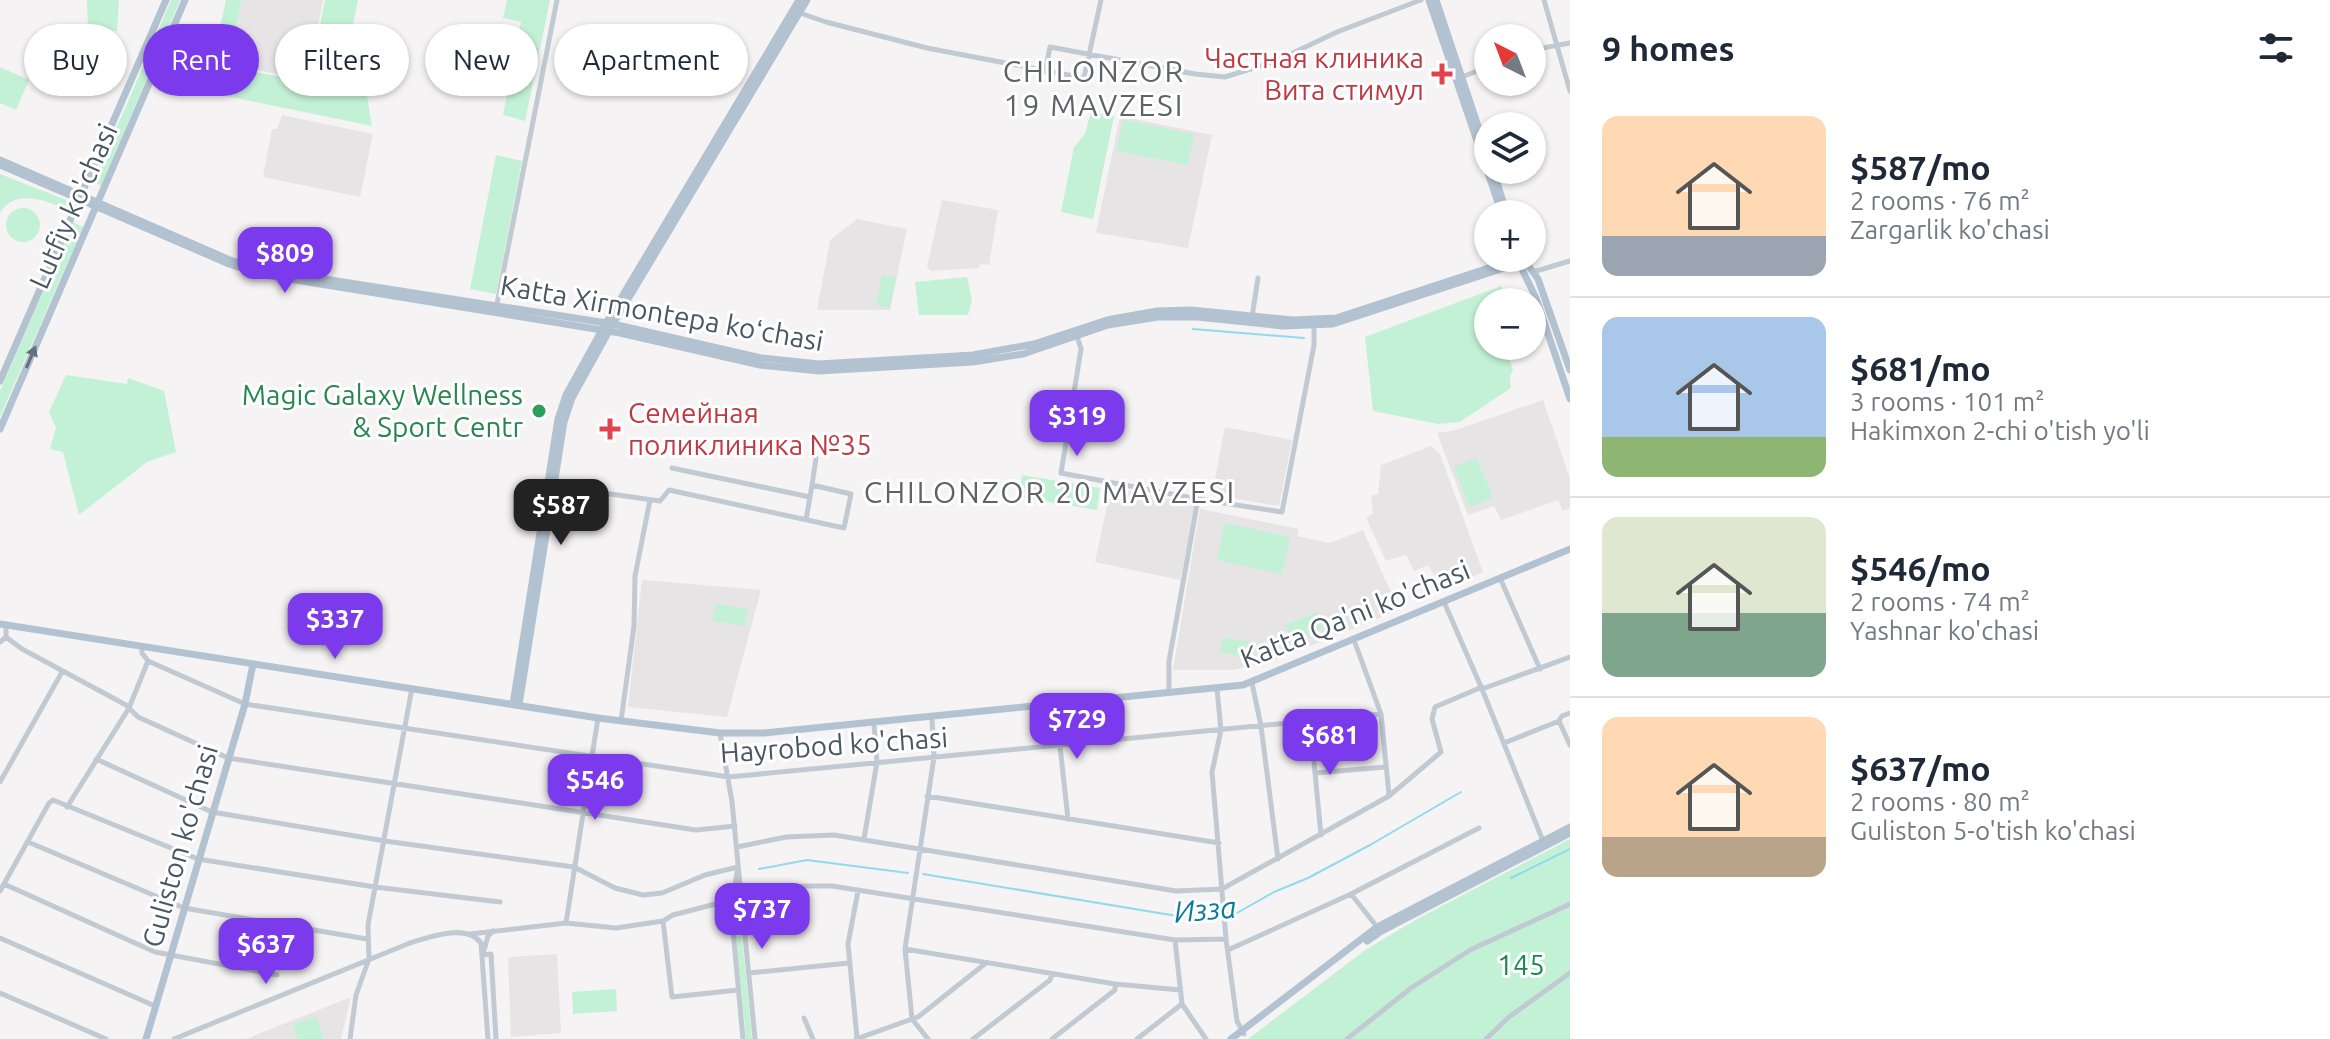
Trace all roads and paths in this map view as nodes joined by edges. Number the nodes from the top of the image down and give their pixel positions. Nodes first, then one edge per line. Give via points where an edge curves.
1 (166, 0) edge
2 (185, 0) edge
3 (557, 0) edge
4 (799, 0) edge
5 (807, 0) edge
6 (1101, 0) edge
7 (1421, 0) edge
8 (1429, 0) edge
9 (1436, 0) edge
10 (1544, 0) edge
11 (800, 13) junction
12 (1570, 43) edge
13 (1557, 47) junction
14 (1546, 48) edge
15 (1090, 55) junction
16 (1045, 72) junction
17 (1474, 72) edge
18 (1459, 78) junction
19 (1570, 91) edge
20 (1474, 118) edge
21 (0, 162) edge
22 (80, 196) junction
23 (1499, 200) edge
24 (97, 204) junction
25 (1570, 261) edge
26 (1546, 268) edge
27 (1484, 272) edge
28 (1525, 272) edge
29 (1533, 272) edge
30 (1258, 278) dead end
31 (496, 310) junction
32 (1251, 320) junction
33 (1314, 323) junction
34 (607, 327) junction
35 (1076, 333) junction
36 (1570, 370) edge
37 (0, 381) edge
38 (1570, 399) edge
39 (0, 429) edge
40 (816, 458) dead end
41 (672, 468) dead end
42 (812, 485) junction
43 (551, 486) junction
44 (810, 497) junction
45 (1198, 499) junction
46 (650, 500) junction
47 (806, 520) junction
48 (1570, 549) edge
49 (1500, 578) junction
50 (1444, 602) junction
51 (3, 624) edge
52 (6, 637) junction
53 (1354, 640) junction
54 (0, 642) edge
55 (142, 646) junction
56 (1570, 657) edge
57 (148, 661) junction
58 (253, 664) junction
59 (1540, 669) junction
60 (63, 671) junction
61 (1252, 683) junction
62 (412, 688) junction
63 (1482, 688) junction
64 (1217, 689) junction
65 (1169, 694) junction
66 (245, 704) junction
67 (516, 705) junction
68 (1059, 705) junction
69 (129, 708) junction
70 (1570, 713) edge
71 (1381, 714) junction
72 (598, 718) junction
73 (932, 718) junction
74 (621, 721) junction
75 (1310, 721) junction
76 (1559, 721) junction
77 (874, 724) junction
78 (1261, 726) junction
79 (406, 727) junction
80 (1221, 730) junction
81 (720, 733) junction
82 (1504, 743) junction
83 (1570, 745) edge
84 (1060, 746) junction
85 (592, 756) junction
86 (934, 757) junction
87 (228, 758) junction
88 (96, 759) junction
89 (877, 762) junction
90 (1386, 767) junction
91 (1315, 773) junction
92 (729, 777) junction
93 (0, 782) edge
94 (396, 782) junction
95 (927, 796) junction
96 (1389, 796) junction
97 (67, 807) junction
98 (212, 812) junction
99 (582, 813) junction
100 (1068, 819) junction
101 (735, 826) junction
102 (1479, 828) dead end
103 (1570, 830) edge
104 (1321, 835) junction
105 (864, 839) junction
106 (385, 841) junction
107 (28, 842) junction
108 (1219, 843) junction
109 (1543, 843) junction
110 (737, 847) junction
111 (920, 848) junction
112 (198, 859) junction
113 (1278, 859) junction
114 (574, 867) junction
115 (738, 867) junction
116 (4, 884) junction
117 (375, 887) junction
118 (1222, 889) junction
119 (0, 891) edge
120 (858, 891) junction
121 (1351, 894) junction
122 (742, 898) junction
123 (913, 898) junction
124 (731, 900) junction
125 (500, 902) dead end
126 (1570, 904) edge
127 (184, 908) junction
128 (663, 921) junction
129 (566, 923) junction
130 (498, 929) junction
131 (1379, 929) junction
132 (745, 932) junction
133 (469, 934) junction
134 (733, 934) junction
135 (0, 938) edge
136 (367, 939) junction
137 (1226, 939) junction
138 (1175, 940) junction
139 (905, 949) junction
140 (1228, 950) junction
141 (483, 955) junction
142 (170, 957) junction
143 (369, 959) junction
144 (849, 963) junction
145 (986, 963) junction
146 (749, 973) junction
147 (1570, 973) edge
148 (1052, 974) junction
149 (277, 975) dead end
150 (1115, 984) junction
151 (738, 990) junction
152 (1180, 990) junction
153 (0, 993) edge
154 (1182, 1004) junction
155 (155, 1006) junction
156 (804, 1018) dead end
157 (912, 1019) junction
158 (1239, 1036) edge
159 (106, 1039) edge
160 (146, 1039) edge
161 (174, 1039) edge
162 (350, 1039) edge
163 (488, 1039) edge
164 (496, 1039) edge
165 (743, 1039) edge
166 (755, 1039) edge
167 (813, 1039) edge
168 (857, 1039) edge
169 (928, 1039) edge
170 (973, 1039) edge
171 (1052, 1039) edge
172 (1137, 1039) edge
173 (1206, 1039) edge
174 (1347, 1039) edge
175 (1486, 1039) edge

1 - 22 main road, Lutfiy ko'chasi
2 - 24 main road, Lutfiy ko'chasi
3 - 31 street
4 - 34 main road
5 - 11 main road
6 - 15 street
7 - 15 street via 1225,77
8 - 18 main road
9 - 18 main road
10 - 13 street
11 - 16 street via 856,31
11 - 34 main road
12 - 13 street
13 - 14 street
13 - 19 street
15 - 16 street via 1084,78
15 - 16 street via 1050,47
17 - 18 street
18 - 20 main road
18 - 23 main road
21 - 22 main road, Katta Xirmontepa koʻchasi
22 - 24 main road, Katta Xirmontepa koʻchasi
22 - 37 main road, Lutfiy ko'chasi
24 - 31 main road, Katta Xirmontepa koʻchasi via 259,274
39 -> 24 main road, Lutfiy ko'chasi
25 - 26 street
27 - 33 main road, Katta Xirmontepa koʻchasi via 1353,319
28 - 38 main road
29 - 36 main road
30 - 32 street
31 - 34 main road, Katta Xirmontepa koʻchasi
32 - 33 main road, Katta Xirmontepa koʻchasi
32 - 35 main road, Katta Xirmontepa koʻchasi via 1158,317
33 - 45 street via 1282,512
34 - 35 main road, Katta Xirmontepa koʻchasi via 761,358 819,364 973,355
34 - 35 main road, Katta Xirmontepa koʻchasi via 782,368 832,371 973,362 1023,354
34 - 43 main road via 568,409
35 - 45 street via 1081,349 1061,473
40 - 42 street
41 - 44 street
42 - 44 street
42 - 47 street via 851,494 844,528
43 - 46 street
43 - 67 main road
44 - 47 street
45 - 65 street via 1169,661
46 - 47 street via 660,501 669,490
46 - 74 street via 635,576
48 - 49 main road, Katta Qa'ni ko'chasi
49 - 50 main road, Katta Qa'ni ko'chasi
49 - 59 street
50 - 53 main road, Katta Qa'ni ko'chasi
50 - 63 street
51 - 52 street
51 - 55 main road, Katta Qa'ni ko'chasi
52 - 54 street
52 - 60 street
53 - 61 main road, Katta Qa'ni ko'chasi
53 - 71 street
55 - 57 street
55 - 58 main road, Katta Qa'ni ko'chasi
56 - 59 street
57 - 66 street, Hayrobod ko'chasi
57 - 69 street
58 - 62 main road, Katta Qa'ni ko'chasi
58 - 66 main road, Guliston ko'chasi
59 - 63 street
60 - 69 street
60 - 93 street
61 - 64 main road, Katta Qa'ni ko'chasi
61 - 78 street
62 - 67 main road, Katta Qa'ni ko'chasi
62 - 79 street
63 - 82 street
63 - 96 street via 1435,707 1432,719 1441,752
64 - 65 main road, Katta Qa'ni ko'chasi
64 - 80 street
65 - 68 main road, Katta Qa'ni ko'chasi
66 - 79 street, Hayrobod ko'chasi
66 - 87 main road, Guliston ko'chasi
67 - 72 main road, Katta Qa'ni ko'chasi
68 - 73 main road, Katta Qa'ni ko'chasi
68 - 84 street
69 - 87 street
69 - 88 street
70 - 76 street
71 - 75 street, Hayrobod ko'chasi
71 - 90 street
72 - 74 main road, Katta Qa'ni ko'chasi
72 - 85 street
73 - 77 main road, Katta Qa'ni ko'chasi
73 - 86 street
74 - 81 main road, Katta Qa'ni ko'chasi
75 - 78 street, Hayrobod ko'chasi
75 - 91 street
76 - 82 street
76 - 83 street
77 - 81 main road, Katta Qa'ni ko'chasi
77 - 89 street
78 - 80 street, Hayrobod ko'chasi
78 - 113 street
79 - 85 street, Hayrobod ko'chasi
79 - 94 street
80 - 84 street, Hayrobod ko'chasi
80 - 108 street via 1212,772
81 - 92 street
82 - 109 street
84 - 86 street, Hayrobod ko'chasi
84 - 100 street
85 - 92 street, Hayrobod ko'chasi
85 - 99 street
86 - 89 street, Hayrobod ko'chasi
86 - 95 street
87 - 94 street
87 - 98 main road, Guliston ko'chasi
88 - 97 street
88 - 98 street
89 - 92 street, Hayrobod ko'chasi
89 - 105 street
90 - 91 street
90 - 96 street
91 - 104 street
92 - 101 street
94 - 99 street
94 - 106 street
95 - 100 street
95 - 111 street
96 - 104 street
97 - 107 street via 51,800
97 - 112 street
98 - 106 street
98 - 112 main road, Guliston ko'chasi
99 - 101 street via 696,830
99 - 114 street
100 - 108 street
101 - 110 street
102 - 121 street
103 - 109 main road
104 - 113 street
105 - 110 street via 802,835
105 - 111 street
106 - 114 street
106 - 117 street
107 - 116 street
107 - 127 street
108 - 118 street
109 - 131 main road
110 - 115 street
111 - 118 street via 1176,891
111 - 123 street
112 - 117 street
112 - 127 main road, Guliston ko'chasi
113 - 118 street
114 - 115 street via 615,888 643,895
114 - 129 street
115 - 122 street
115 - 124 street
116 - 119 street
116 - 142 street
117 - 125 street
117 - 136 street
118 - 137 street
120 - 122 street via 803,886
120 - 123 street
120 - 144 street
121 - 131 street
121 - 140 street
122 - 132 street
123 - 138 street
123 - 139 street
124 - 128 street
124 - 134 street
126 - 174 street via 1470,950
127 - 136 street
127 - 142 main road, Guliston ko'chasi
128 - 129 street via 616,928
128 - 151 street via 672,997
129 - 130 street
130 - 133 street
130 - 141 street via 489,934
131 - 158 main road
132 - 134 street
132 - 146 street
133 - 141 street via 480,940
133 - 143 street via 424,939
134 - 151 street
135 - 155 street
136 - 143 street
137 - 138 street
137 - 140 street
138 - 152 street
139 - 145 street
139 - 157 street
140 - 158 street
141 - 163 street
141 - 164 street via 491,954
142 - 149 street
142 - 155 main road, Guliston ko'chasi
143 - 161 street
143 - 162 street via 356,995
144 - 146 street
144 - 168 street
145 - 148 street
145 - 157 street
146 - 166 street
147 - 175 street
148 - 150 street
148 - 170 street
150 - 152 street
150 - 171 street via 1115,990
151 - 165 street
152 - 154 street
153 - 159 street
154 - 172 street
154 - 173 street
155 - 160 main road, Guliston ko'chasi
156 - 167 street
157 - 168 street
157 - 169 street

